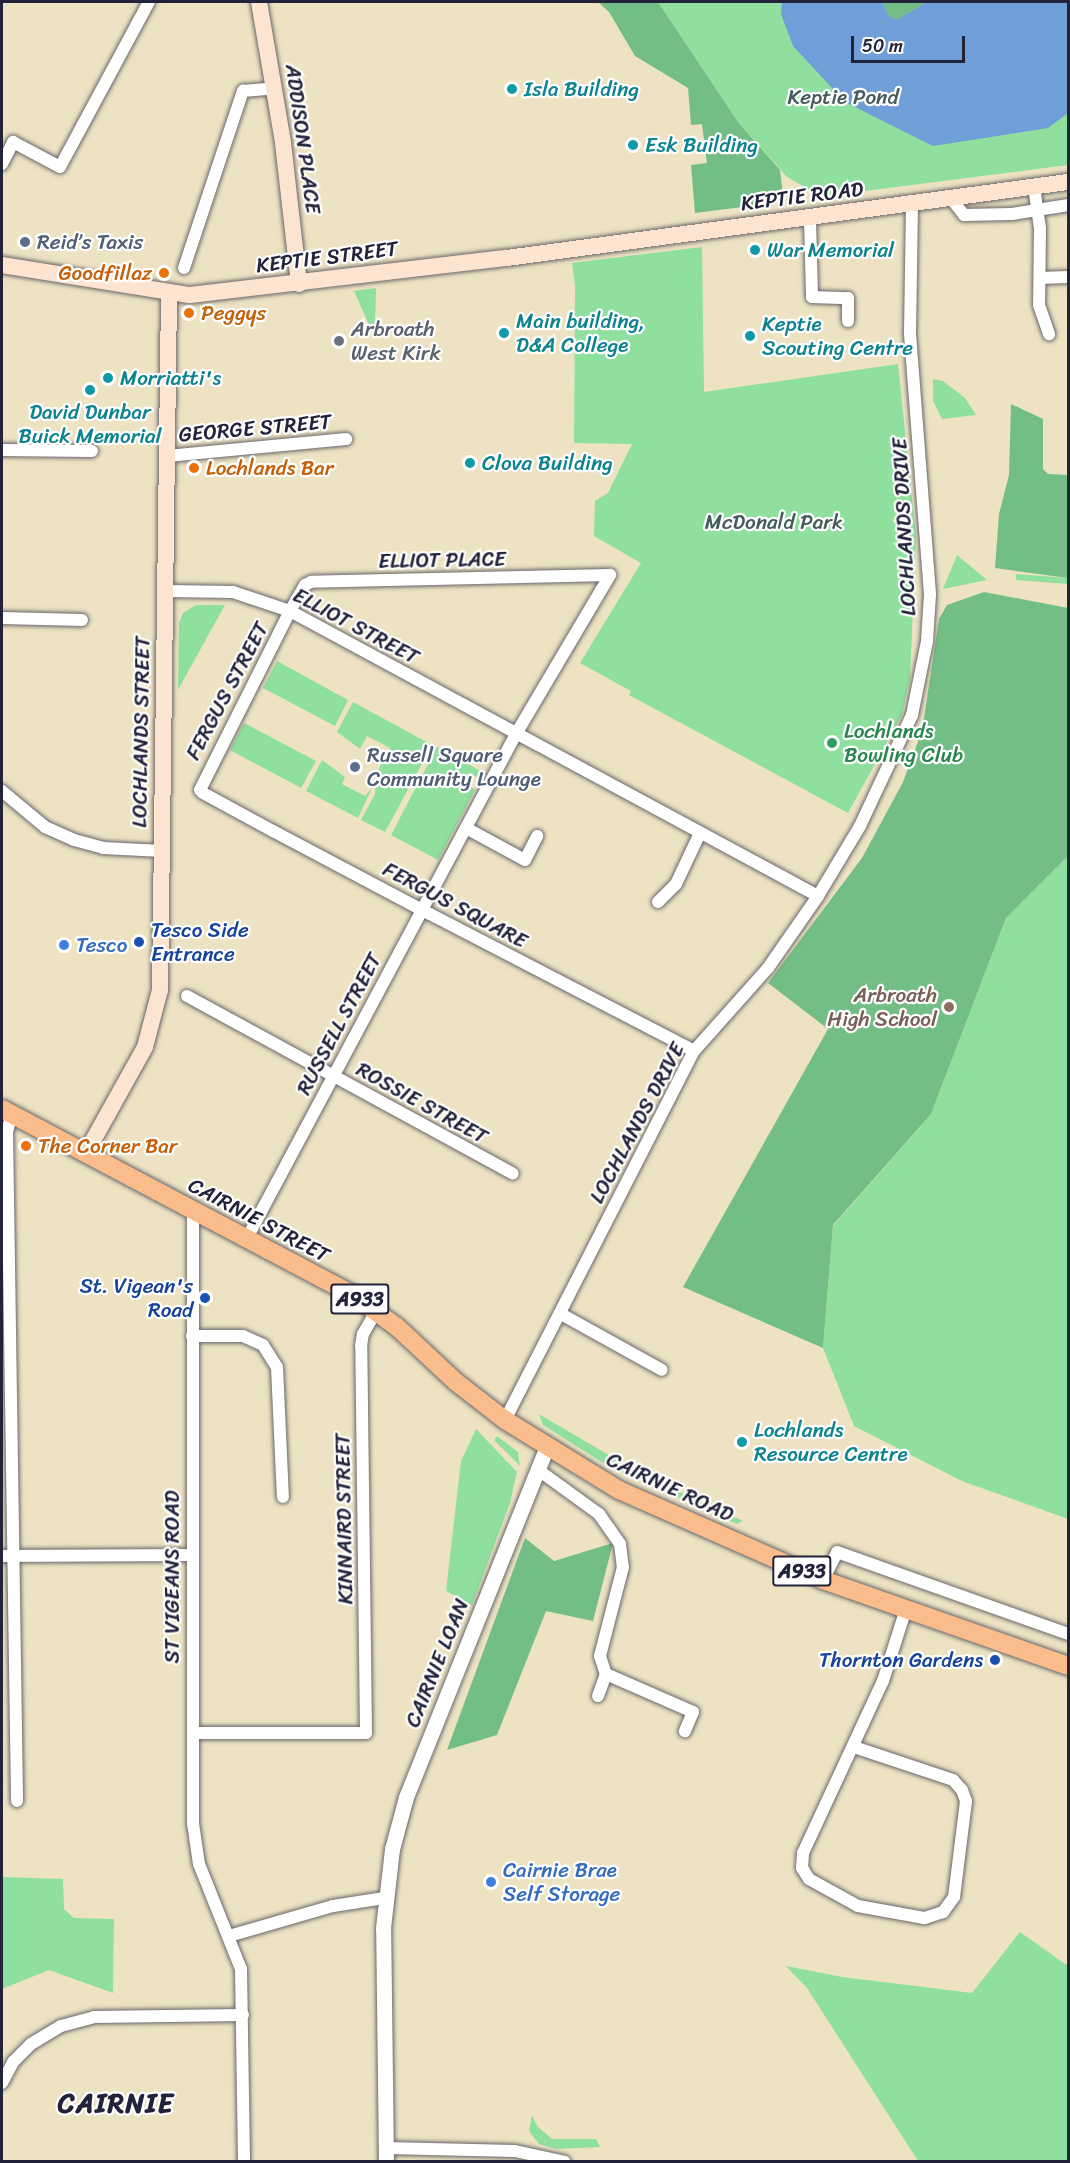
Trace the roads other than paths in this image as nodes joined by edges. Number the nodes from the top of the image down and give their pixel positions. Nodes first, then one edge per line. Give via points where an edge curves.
1 (149, 2) edge
2 (259, 2) edge
3 (275, 88) junction
4 (2, 164) edge
5 (1068, 182) edge
6 (1034, 187) junction
7 (950, 197) junction
8 (912, 203) junction
9 (1068, 205) edge
10 (1037, 210) junction
11 (810, 219) junction
12 (659, 237) joint
13 (2, 265) edge
14 (184, 268) dead end
15 (1068, 277) edge
16 (1040, 278) junction
17 (299, 284) junction
18 (170, 294) junction
19 (848, 321) dead end
20 (1049, 334) dead end
21 (346, 439) dead end
22 (2, 450) edge
23 (92, 451) dead end
24 (167, 456) junction
25 (166, 591) junction
26 (290, 611) junction
27 (2, 618) edge
28 (82, 620) dead end
29 (516, 734) junction
30 (200, 790) joint
31 (2, 791) edge
32 (466, 828) junction
33 (700, 833) junction
34 (537, 836) dead end
35 (162, 850) junction
36 (818, 896) junction
37 (658, 902) dead end
38 (422, 910) junction
39 (187, 996) dead end
40 (694, 1051) junction
41 (333, 1076) junction
42 (7, 1112) edge
43 (86, 1153) junction
44 (513, 1174) dead end
45 (194, 1211) junction
46 (247, 1238) junction
47 (377, 1310) junction
48 (561, 1314) junction
49 (192, 1336) junction
50 (662, 1370) dead end
51 (505, 1420) junction
52 (546, 1449) junction
53 (537, 1469) junction
54 (283, 1497) dead end
55 (191, 1555) junction
56 (7, 1556) edge
57 (823, 1580) junction
58 (905, 1612) junction
59 (1068, 1634) edge
60 (1068, 1666) edge
61 (606, 1674) junction
62 (598, 1696) dead end
63 (685, 1731) dead end
64 (193, 1733) junction
65 (854, 1747) junction
66 (17, 1801) dead end
67 (384, 1898) junction
68 (229, 1936) junction
69 (243, 2015) junction
70 (2, 2083) edge
71 (386, 2155) edge
72 (244, 2162) edge
73 (565, 2162) edge

1 - 4 street via 60,167 13,142
2 - 3 main road, ADDISON PLACE
3 - 14 street via 243,91
3 - 17 main road, ADDISON PLACE
5 - 6 main road, KEPTIE ROAD
6 - 7 main road, KEPTIE ROAD
6 - 10 street
7 - 8 main road, KEPTIE ROAD
7 - 10 street via 964,215
8 - 11 main road, KEPTIE ROAD
8 - 36 street, LOCHLANDS DRIVE via 910,333 928,545 927,641 912,715 897,751 860,826
9 - 10 street
10 - 16 street
11 - 12 main road, KEPTIE ROAD
11 - 19 street via 813,297 848,298
12 - 17 main road, KEPTIE STREET
13 - 18 main road, KEPTIE STREET
15 - 16 street
16 - 20 street via 1040,305
17 - 18 main road, KEPTIE STREET
18 - 24 main road, LOCHLANDS STREET
21 - 24 street, GEORGE STREET
22 - 23 street
24 - 25 main road, LOCHLANDS STREET
25 - 26 street, ELLIOT STREET via 233,592
25 - 35 main road, LOCHLANDS STREET
26 - 29 street, ELLIOT STREET
26 - 29 street, ELLIOT PLACE via 305,585 311,582 610,575
26 - 30 street, FERGUS STREET
27 - 28 street
29 - 32 street, RUSSELL STREET
29 - 33 street, ELLIOT STREET
30 - 38 street, FERGUS SQUARE
31 - 35 street via 45,827 74,840 103,848
32 - 34 street via 525,860
32 - 38 street, RUSSELL STREET
33 - 36 street, ELLIOT STREET
33 - 37 street via 676,884
35 - 43 main road, LOCHLANDS STREET via 161,979 156,1016 145,1047
36 - 40 street, LOCHLANDS DRIVE via 768,968
38 - 40 street, FERGUS SQUARE
38 - 41 street, RUSSELL STREET
39 - 41 street, ROSSIE STREET
40 - 48 street, LOCHLANDS DRIVE
41 - 44 street, ROSSIE STREET
41 - 46 street, RUSSELL STREET
42 - 43 main road, CAIRNIE STREET / A933
42 - 56 street
43 - 45 main road, CAIRNIE STREET / A933
45 - 46 main road, CAIRNIE STREET / A933
45 - 49 street, ST VIGEANS ROAD
46 - 47 main road, CAIRNIE STREET / A933
47 - 51 main road, CAIRNIE STREET / A933 via 456,1382
47 - 64 street, KINNAIRD STREET via 363,1334 361,1346 366,1732
48 - 50 street
48 - 51 street, LOCHLANDS DRIVE
49 - 54 street via 243,1336 262,1345 277,1367
49 - 55 street, ST VIGEANS ROAD
51 - 52 main road, CAIRNIE ROAD / A933
52 - 53 street, CAIRNIE LOAN
52 - 57 main road, CAIRNIE ROAD / A933 via 619,1490
53 - 61 street via 599,1515 620,1544 623,1567 600,1656
53 - 67 street, CAIRNIE LOAN via 406,1797
55 - 56 street
55 - 64 street, ST VIGEANS ROAD
56 - 66 street
57 - 58 main road, CAIRNIE ROAD / A933
57 - 59 street via 837,1552
58 - 60 main road, CAIRNIE ROAD / A933
58 - 65 street via 883,1681
61 - 62 street
61 - 63 street via 693,1712
64 - 68 street, ST VIGEANS ROAD via 194,1823 199,1864
65 - 65 street via 803,1853 802,1868 809,1879 858,1906 924,1918 943,1912 954,1898 966,1802 962,1790 953,1780
67 - 68 street via 333,1906
67 - 71 street, CAIRNIE LOAN
68 - 69 street via 241,1970
69 - 70 street via 111,2016 61,2026 31,2044 13,2062
69 - 72 street
71 - 73 street via 516,2151

